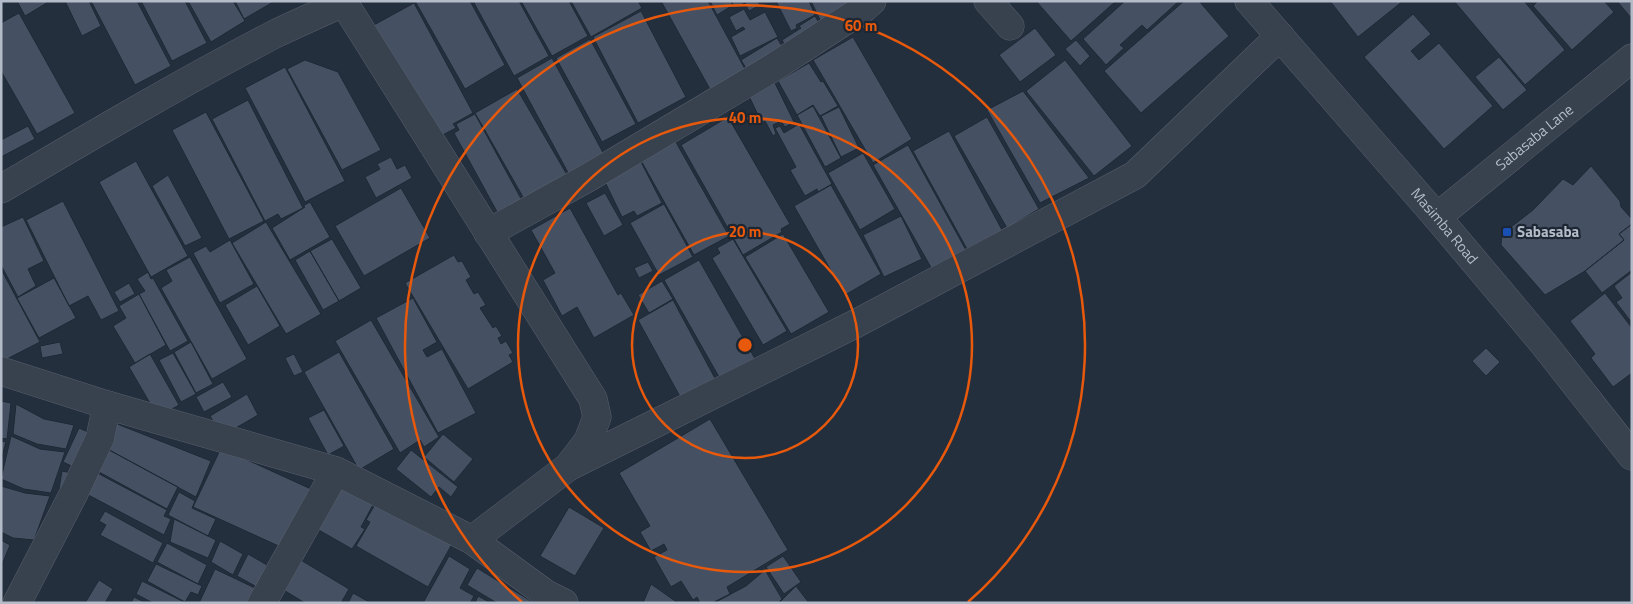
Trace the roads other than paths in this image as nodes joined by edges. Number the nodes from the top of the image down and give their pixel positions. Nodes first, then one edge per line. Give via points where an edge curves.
1 (872, 1) edge
2 (988, 1) edge
3 (1249, 1) edge
4 (345, 2) edge
5 (1010, 26) dead end
6 (1280, 36) junction
7 (1632, 58) edge
8 (1, 189) edge
9 (1437, 217) junction
10 (488, 233) junction
11 (1, 371) edge
12 (108, 405) junction
13 (1632, 456) edge
14 (568, 467) junction
15 (336, 471) junction
16 (472, 540) junction
17 (551, 600) edge
18 (16, 603) edge
19 (262, 603) edge

1 - 10 street via 774,67
2 - 5 street
3 - 6 street, Masimba Road
4 - 8 street via 275,34 201,74
4 - 10 street
6 - 9 street, Masimba Road
6 - 14 street via 1135,175 857,323
7 - 9 street, Sabasaba Lane
9 - 13 street, Masimba Road
10 - 14 street via 593,399 597,417 588,441
11 - 12 street
12 - 15 street
12 - 18 street via 100,438
14 - 16 street
15 - 16 street
15 - 19 street
16 - 17 street

